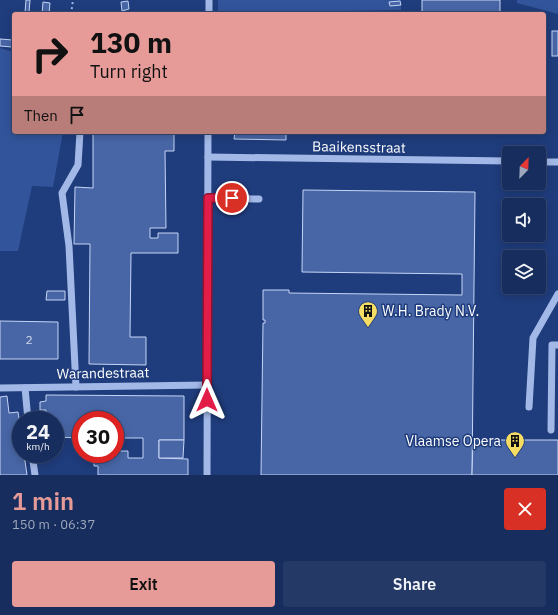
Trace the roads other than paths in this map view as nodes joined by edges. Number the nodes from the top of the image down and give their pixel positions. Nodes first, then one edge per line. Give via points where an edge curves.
1 (209, 0) edge
2 (209, 12) edge
3 (80, 134) edge
4 (208, 134) edge
5 (208, 157) junction
6 (502, 161) edge
7 (546, 162) edge
8 (558, 162) edge
9 (208, 198) junction
10 (259, 200) dead end
11 (558, 294) edge
12 (558, 345) edge
13 (207, 385) junction
14 (76, 387) junction
15 (0, 388) edge
16 (25, 388) junction
17 (530, 407) dead end
18 (27, 411) edge
19 (551, 430) dead end
20 (33, 463) edge
21 (35, 475) edge
22 (207, 475) edge

1 - 2 street
3 - 14 street via 78,165 62,193 69,246
4 - 5 street
5 - 6 street, Baaikensstraat
5 - 9 street
7 - 8 street
9 - 10 street
9 - 13 street
11 - 17 street via 533,338
12 - 19 street via 552,345
13 - 14 street, Warandestraat
13 - 22 street
14 - 16 street, Warandestraat
15 - 16 street, Warandestraat
16 - 18 street
20 - 21 street

